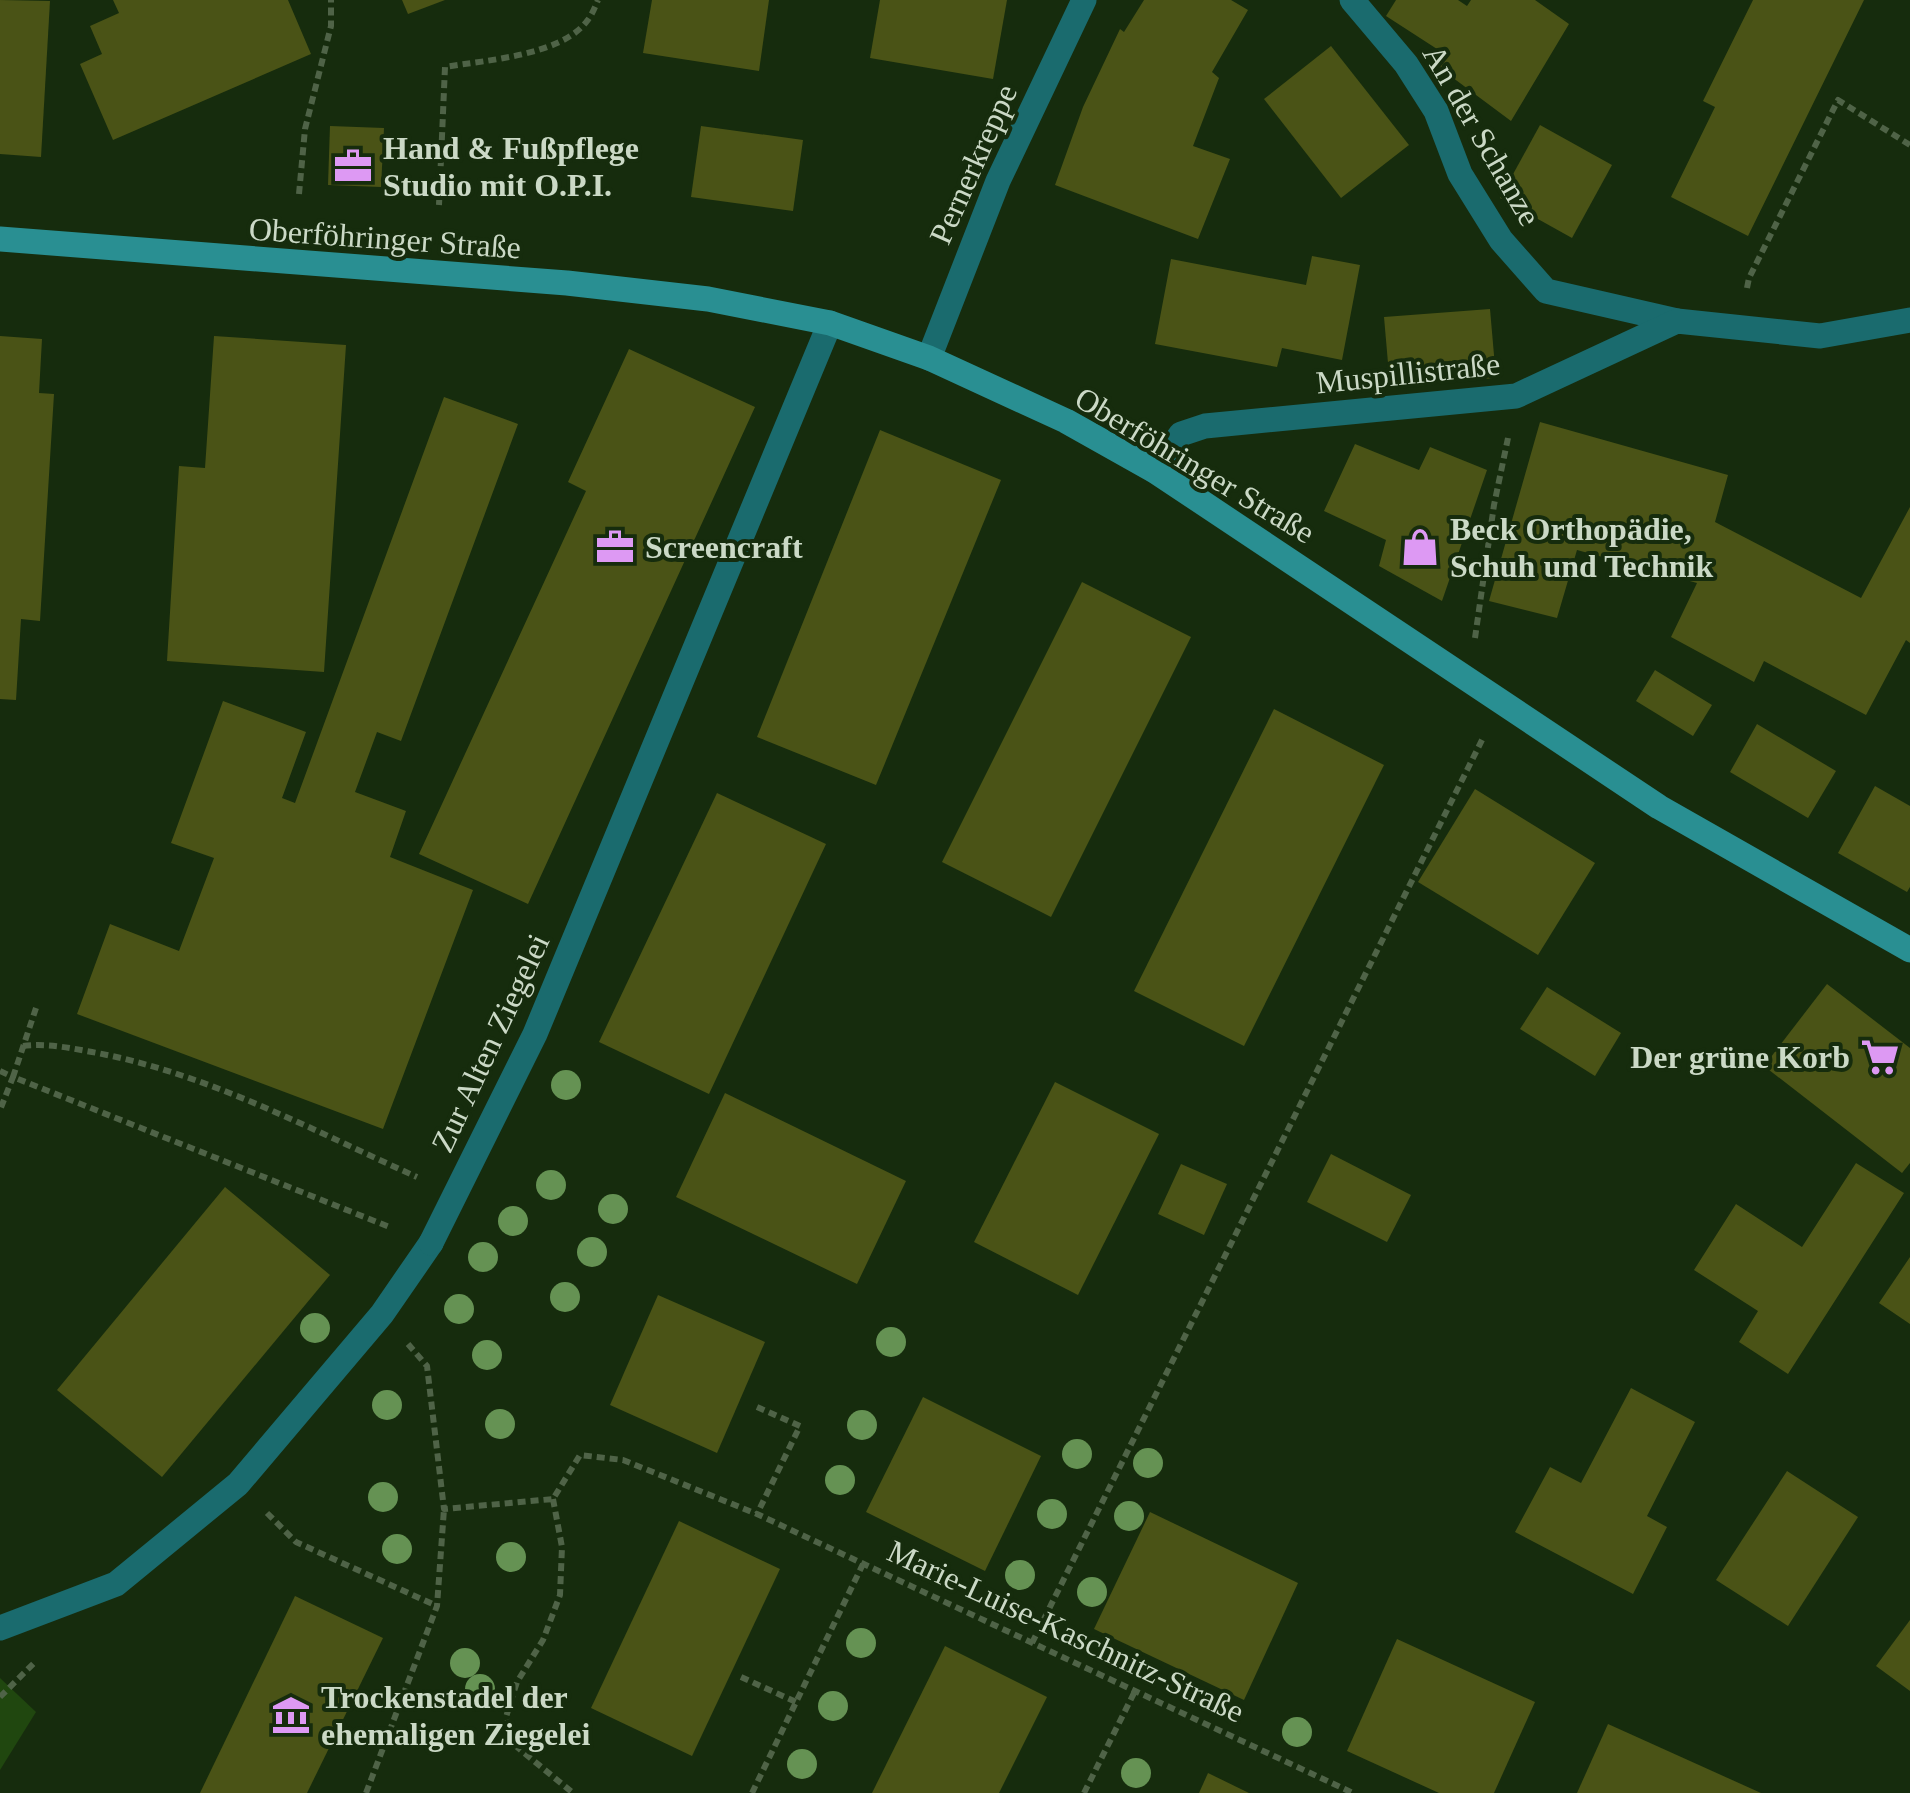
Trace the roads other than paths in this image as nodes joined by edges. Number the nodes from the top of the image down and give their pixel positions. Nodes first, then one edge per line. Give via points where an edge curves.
1 (1084, 0) edge
2 (1352, 0) edge
3 (0, 238) edge
4 (1677, 320) junction
5 (1910, 320) edge
6 (830, 324) junction
7 (929, 358) junction
8 (1155, 471) junction
9 (1910, 950) edge
10 (0, 1628) edge

1 - 7 street, Pernerkreppe via 998,181
2 - 4 street, An der Schanze via 1436,111 1460,174 1501,240 1546,290
3 - 6 main road, Oberföhringer Straße via 567,284 708,300
4 - 5 street via 1820,336
4 - 8 street, Muspillistraße via 1516,396 1205,426 1181,434
6 - 7 main road, Oberföhringer Straße
6 - 10 street, Zur Alten Ziegelei via 535,1034 431,1244 382,1314 238,1484 116,1584
7 - 8 main road, Oberföhringer Straße
8 - 9 main road, Oberföhringer Straße via 1659,807

